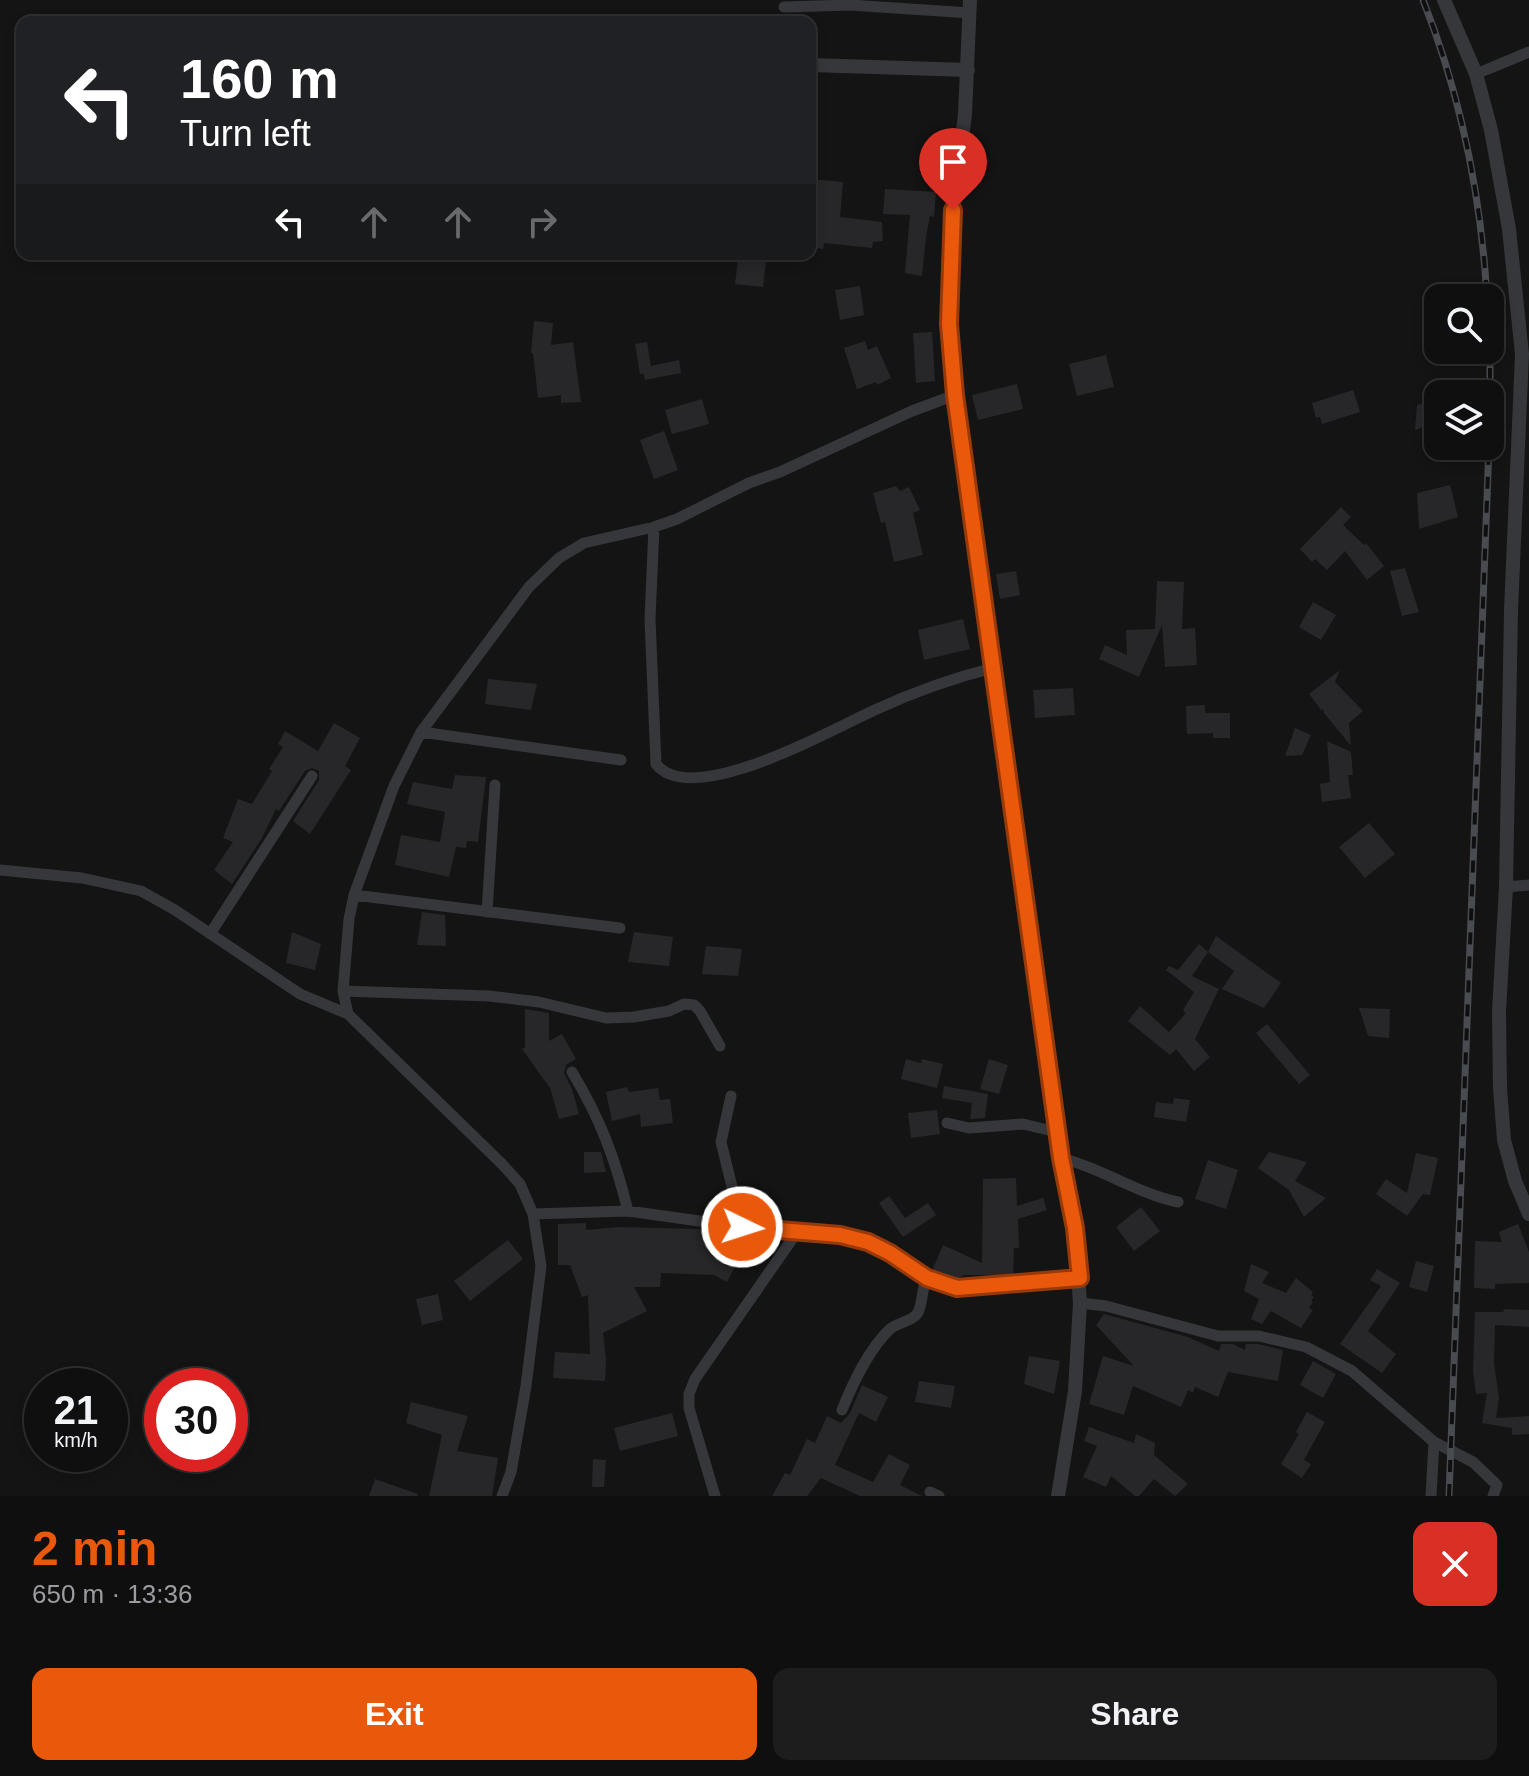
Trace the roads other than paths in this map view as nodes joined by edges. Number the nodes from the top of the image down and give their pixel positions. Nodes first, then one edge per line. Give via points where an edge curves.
1 (1444, 0) edge
2 (970, 6) edge
3 (784, 7) dead end
4 (1529, 52) edge
5 (816, 65) edge
6 (968, 70) junction
7 (1476, 74) junction
8 (955, 395) junction
9 (654, 527) junction
10 (993, 668) junction
11 (421, 732) junction
12 (621, 760) dead end
13 (312, 776) dead end
14 (495, 785) dead end
15 (0, 870) edge
16 (1529, 885) edge
17 (1506, 887) junction
18 (354, 895) junction
19 (487, 912) junction
20 (620, 928) dead end
21 (210, 934) junction
22 (343, 991) junction
23 (348, 1014) junction
24 (720, 1046) dead end
25 (572, 1072) dead end
26 (731, 1096) dead end
27 (947, 1123) dead end
28 (1057, 1132) junction
29 (1061, 1158) junction
30 (1178, 1202) dead end
31 (628, 1211) junction
32 (533, 1214) junction
33 (1529, 1214) edge
34 (742, 1227) junction
35 (797, 1232) junction
36 (927, 1278) junction
37 (1080, 1278) junction
38 (1080, 1303) junction
39 (842, 1410) dead end
40 (1434, 1442) junction
41 (502, 1496) edge
42 (715, 1496) edge
43 (1058, 1496) edge
44 (1431, 1496) edge
45 (1493, 1496) edge

1 - 7 street
2 - 3 street
2 - 6 street
4 - 7 street
5 - 6 street
6 - 8 street via 950,239
7 - 17 street via 1509,229 1522,354
8 - 9 street
8 - 10 street
9 - 10 street via 650,619 656,764 673,778 739,770 953,678
9 - 11 street via 584,543 559,558 529,587
10 - 28 street
11 - 12 street
11 - 18 street via 394,786
13 - 21 street
14 - 19 street
15 - 21 street via 82,878 141,891
16 - 17 street
17 - 33 street via 1500,1088 1504,1140
18 - 19 street
18 - 22 street
19 - 20 street
21 - 23 street via 300,994
22 - 23 street
22 - 24 street via 489,996 606,1018 694,1005
23 - 32 street via 502,1164 520,1184
25 - 31 street via 595,1110
26 - 34 street via 721,1142
27 - 28 street via 969,1128 1023,1124
28 - 29 street
29 - 30 street
29 - 37 street
31 - 32 street
31 - 34 street
32 - 41 street via 541,1266 524,1400
34 - 35 street
35 - 36 street via 868,1242
35 - 42 street via 689,1394
36 - 37 street via 957,1288
36 - 39 street via 920,1311 891,1328
37 - 38 street
38 - 40 street via 1218,1336 1259,1336 1306,1347 1352,1371
38 - 43 street via 1075,1391
40 - 44 street
40 - 45 street via 1473,1462 1497,1485

